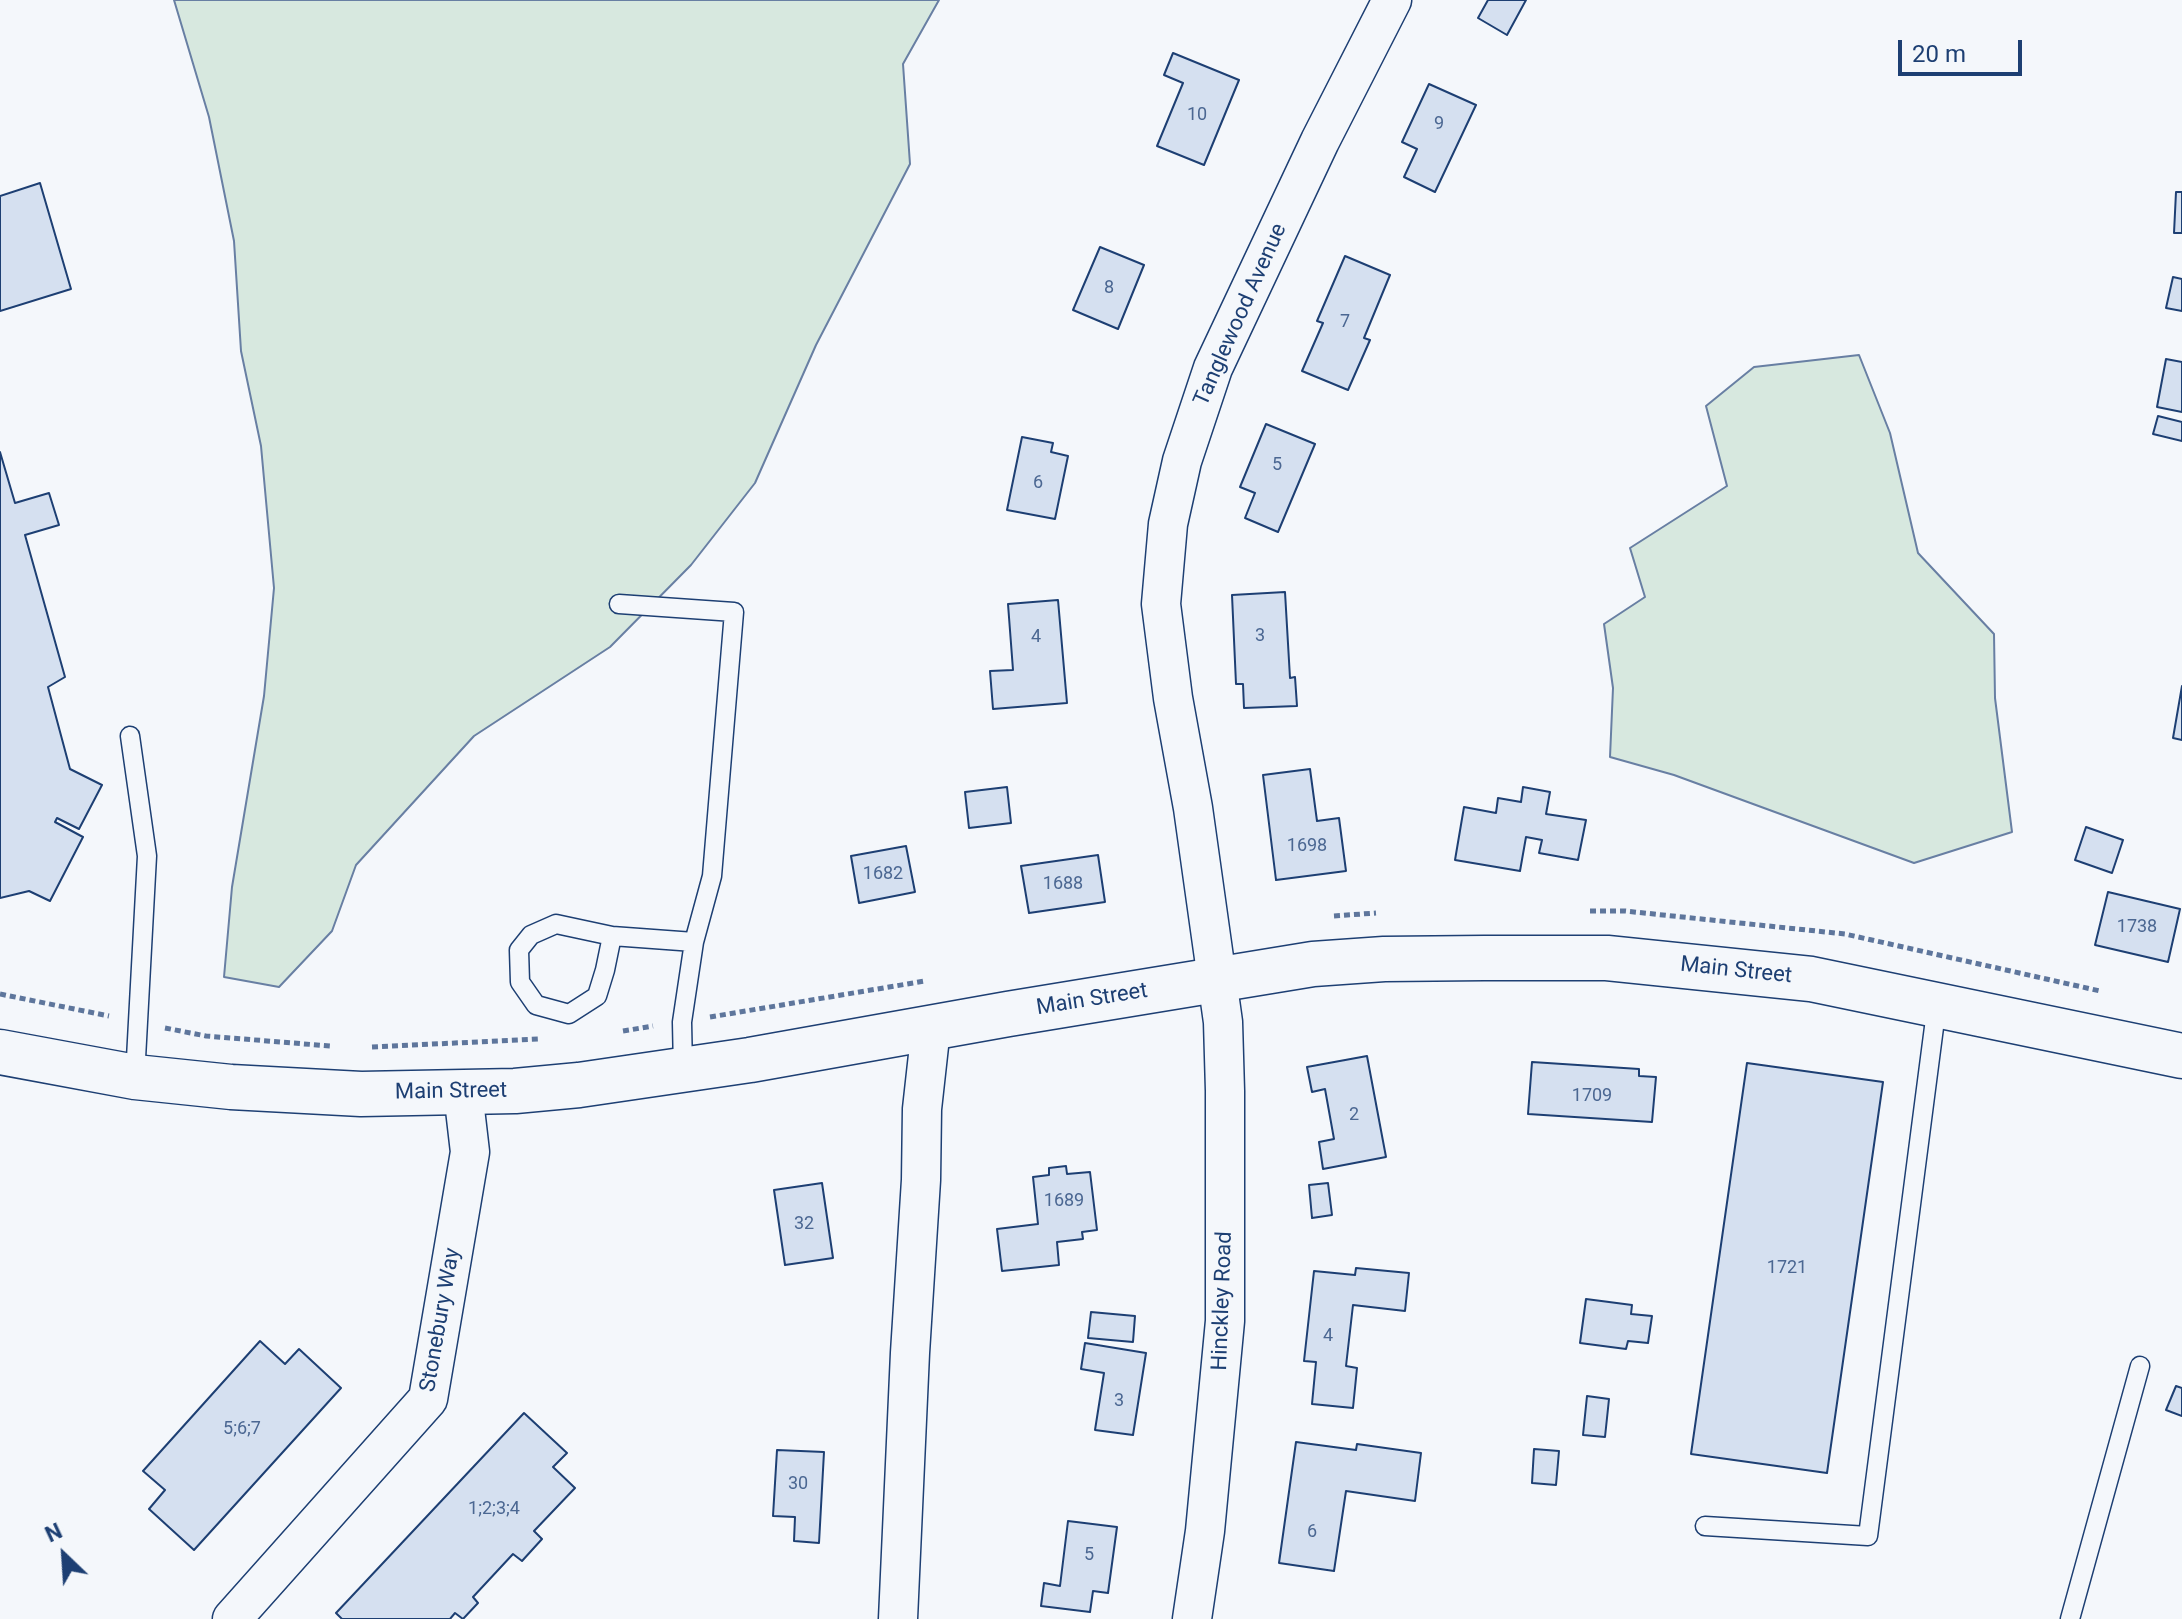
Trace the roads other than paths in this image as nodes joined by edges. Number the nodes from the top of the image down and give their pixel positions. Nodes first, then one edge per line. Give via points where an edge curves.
1 (1392, 0) edge
2 (619, 604) dead end
3 (130, 736) dead end
4 (612, 936) junction
5 (694, 942) junction
6 (1218, 981) junction
7 (1937, 1004) junction
8 (931, 1028) junction
9 (0, 1052) edge
10 (2182, 1056) edge
11 (683, 1070) junction
12 (135, 1077) junction
13 (463, 1092) junction
14 (2140, 1366) dead end
15 (1705, 1526) dead end
16 (232, 1619) edge
17 (898, 1619) edge
18 (1192, 1619) edge
19 (2070, 1619) edge

1 - 6 street, Tanglewood Avenue via 1213,368 1182,461 1168,524 1161,604
2 - 5 lane via 734,612 712,876
3 - 12 lane via 147,856
4 - 4 lane via 556,924 531,935 519,950 520,982 536,1005 569,1014 597,996
4 - 5 lane
5 - 11 lane via 682,1022
6 - 7 main road, Main Street via 1313,964 1384,959 1607,958 1811,979
6 - 8 main road, Main Street
6 - 18 street, Hinckley Road via 1225,1091 1225,1321
7 - 10 main road, Main Street
7 - 15 lane via 1868,1536
8 - 11 main road, Main Street
8 - 17 street via 922,1109
9 - 12 main road, Main Street
11 - 13 main road, Main Street via 579,1085
12 - 13 main road, Main Street via 361,1094
13 - 16 street, Stonebury Way via 470,1152 428,1399
14 - 19 lane

